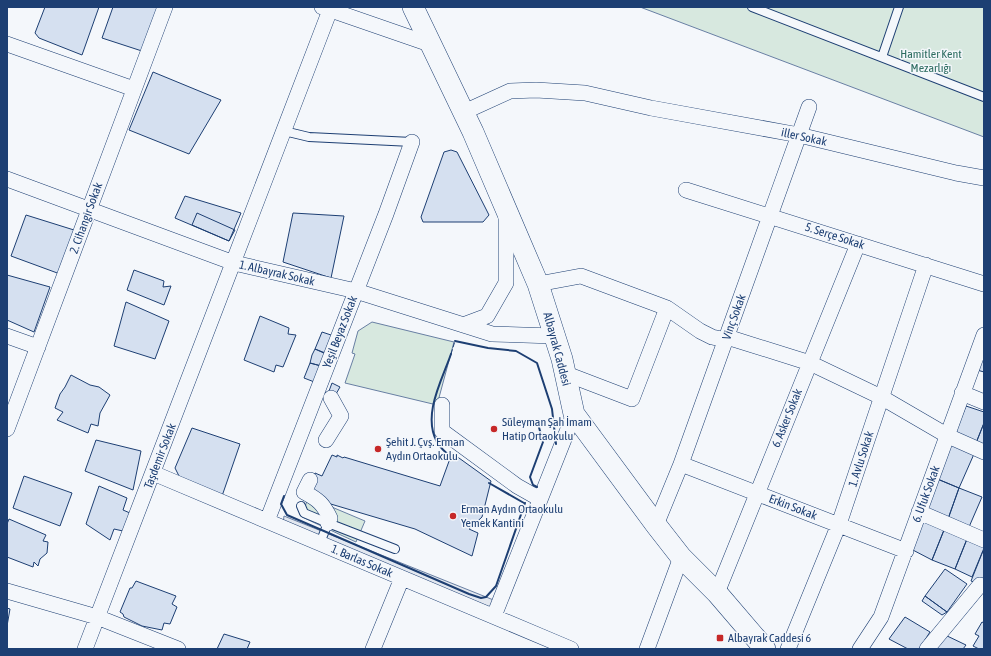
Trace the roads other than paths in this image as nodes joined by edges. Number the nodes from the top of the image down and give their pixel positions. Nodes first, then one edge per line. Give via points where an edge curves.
1 (165, 7) edge
2 (413, 7) edge
3 (752, 7) edge
4 (899, 7) edge
5 (326, 8) edge
6 (7, 44) edge
7 (432, 45) junction
8 (882, 57) junction
9 (134, 89) junction
10 (984, 97) edge
11 (809, 108) dead end
12 (464, 112) junction
13 (284, 131) junction
14 (799, 135) junction
15 (412, 142) joint
16 (984, 178) edge
17 (7, 179) edge
18 (686, 190) dead end
19 (89, 209) junction
20 (506, 209) junction
21 (770, 216) junction
22 (858, 244) junction
23 (234, 263) junction
24 (926, 265) junction
25 (538, 284) junction
26 (984, 284) edge
27 (356, 291) junction
28 (667, 308) junction
29 (463, 325) junction
30 (984, 335) edge
31 (7, 336) edge
32 (554, 336) junction
33 (726, 338) junction
34 (38, 347) junction
35 (810, 363) junction
36 (564, 373) junction
37 (962, 393) junction
38 (881, 397) junction
39 (331, 398) dead end
40 (984, 402) edge
41 (442, 405) dead end
42 (574, 414) junction
43 (7, 430) edge
44 (948, 436) junction
45 (326, 440) dead end
46 (984, 452) edge
47 (681, 464) junction
48 (153, 473) junction
49 (310, 480) dead end
50 (756, 493) junction
51 (540, 499) junction
52 (301, 506) dead end
53 (919, 512) junction
54 (266, 521) junction
55 (328, 523) junction
56 (839, 524) junction
57 (656, 525) junction
58 (984, 540) edge
59 (320, 543) junction
60 (395, 549) dead end
61 (906, 550) junction
62 (681, 557) junction
63 (402, 578) junction
64 (980, 585) dead end
65 (7, 591) edge
66 (717, 593) junction
67 (494, 616) junction
68 (98, 617) junction
69 (85, 649) edge
70 (178, 649) edge
71 (374, 649) edge
72 (571, 649) edge
73 (647, 649) edge
74 (765, 649) edge
75 (788, 649) edge
76 (860, 649) edge
77 (927, 649) edge

1 - 9 street, 2. Cihangir Sokak
2 - 7 street, Albayrak Caddesi
3 - 8 lane
4 - 8 lane
5 - 7 street
5 - 13 street, Taşdemir Sokak
6 - 9 street
7 - 12 street, Albayrak Caddesi
8 - 10 lane
9 - 19 street, 2. Cihangir Sokak
11 - 14 street, Vinç Sokak
12 - 14 street, iller Sokak via 510,91 585,93 650,108
12 - 20 street, Albayrak Caddesi
13 - 15 lane via 309,137
13 - 23 street, Taşdemir Sokak
14 - 16 street, iller Sokak
14 - 21 street, Vinç Sokak
15 - 27 street, Yeşil Beyaz Sokak
17 - 19 street, 1. Albayrak Sokak
18 - 21 street, 5. Serçe Sokak
19 - 23 street, 1. Albayrak Sokak
19 - 34 street, 2. Cihangir Sokak
20 - 25 street, Albayrak Caddesi
20 - 29 street via 506,283 487,316
21 - 22 street, 5. Serçe Sokak
21 - 33 street, Vinç Sokak
22 - 24 street, 5. Serçe Sokak
22 - 35 street, 6. Asker Sokak
23 - 27 street, 1. Albayrak Sokak
23 - 48 street, Taşdemir Sokak
24 - 26 street, 5. Serçe Sokak
24 - 38 street, 1. Avlu Sokak
25 - 28 street via 581,276
25 - 32 street, Albayrak Caddesi
27 - 29 street, 1. Albayrak Sokak
27 - 54 street, Yeşil Beyaz Sokak
28 - 33 street via 700,331 712,337
28 - 36 street via 632,399
29 - 32 street, 1. Albayrak Sokak via 492,334
30 - 37 street, 6. Ufuk Sokak
31 - 34 street
32 - 36 street, Albayrak Caddesi
33 - 35 street
33 - 47 street, Vinç Sokak
34 - 43 street, 2. Cihangir Sokak
35 - 38 street
35 - 50 street, 6. Asker Sokak
36 - 42 street, Albayrak Caddesi
37 - 40 street
37 - 44 street, 6. Ufuk Sokak
38 - 44 street
38 - 56 street, 1. Avlu Sokak
39 - 45 street via 341,416
41 - 51 street via 442,431 517,486
42 - 51 street
42 - 57 street, Albayrak Caddesi
44 - 46 street
44 - 53 street, 6. Ufuk Sokak
47 - 50 street, Erkin Sokak
47 - 57 street, Vinç Sokak
48 - 54 street, 1. Barlas Sokak
48 - 68 street, Taşdemir Sokak
49 - 55 street via 304,492 324,506 330,518
50 - 56 street, Erkin Sokak
50 - 66 street, 6. Asker Sokak
51 - 67 street
52 - 55 lane via 304,513
53 - 58 street
53 - 61 street, 6. Ufuk Sokak
54 - 59 street, 1. Barlas Sokak
55 - 59 lane
55 - 60 lane
56 - 61 street, Erkin Sokak
56 - 75 street, 1. Avlu Sokak
57 - 62 street, Albayrak Caddesi
59 - 63 street, 1. Barlas Sokak
61 - 76 street, 6. Ufuk Sokak via 881,617
62 - 66 street, Albayrak Caddesi
62 - 73 street
63 - 67 street, 1. Barlas Sokak
63 - 71 street
64 - 77 street
65 - 68 street
66 - 74 street, Albayrak Caddesi
67 - 72 street, 1. Barlas Sokak
68 - 69 street, Taşdemir Sokak
68 - 70 street

